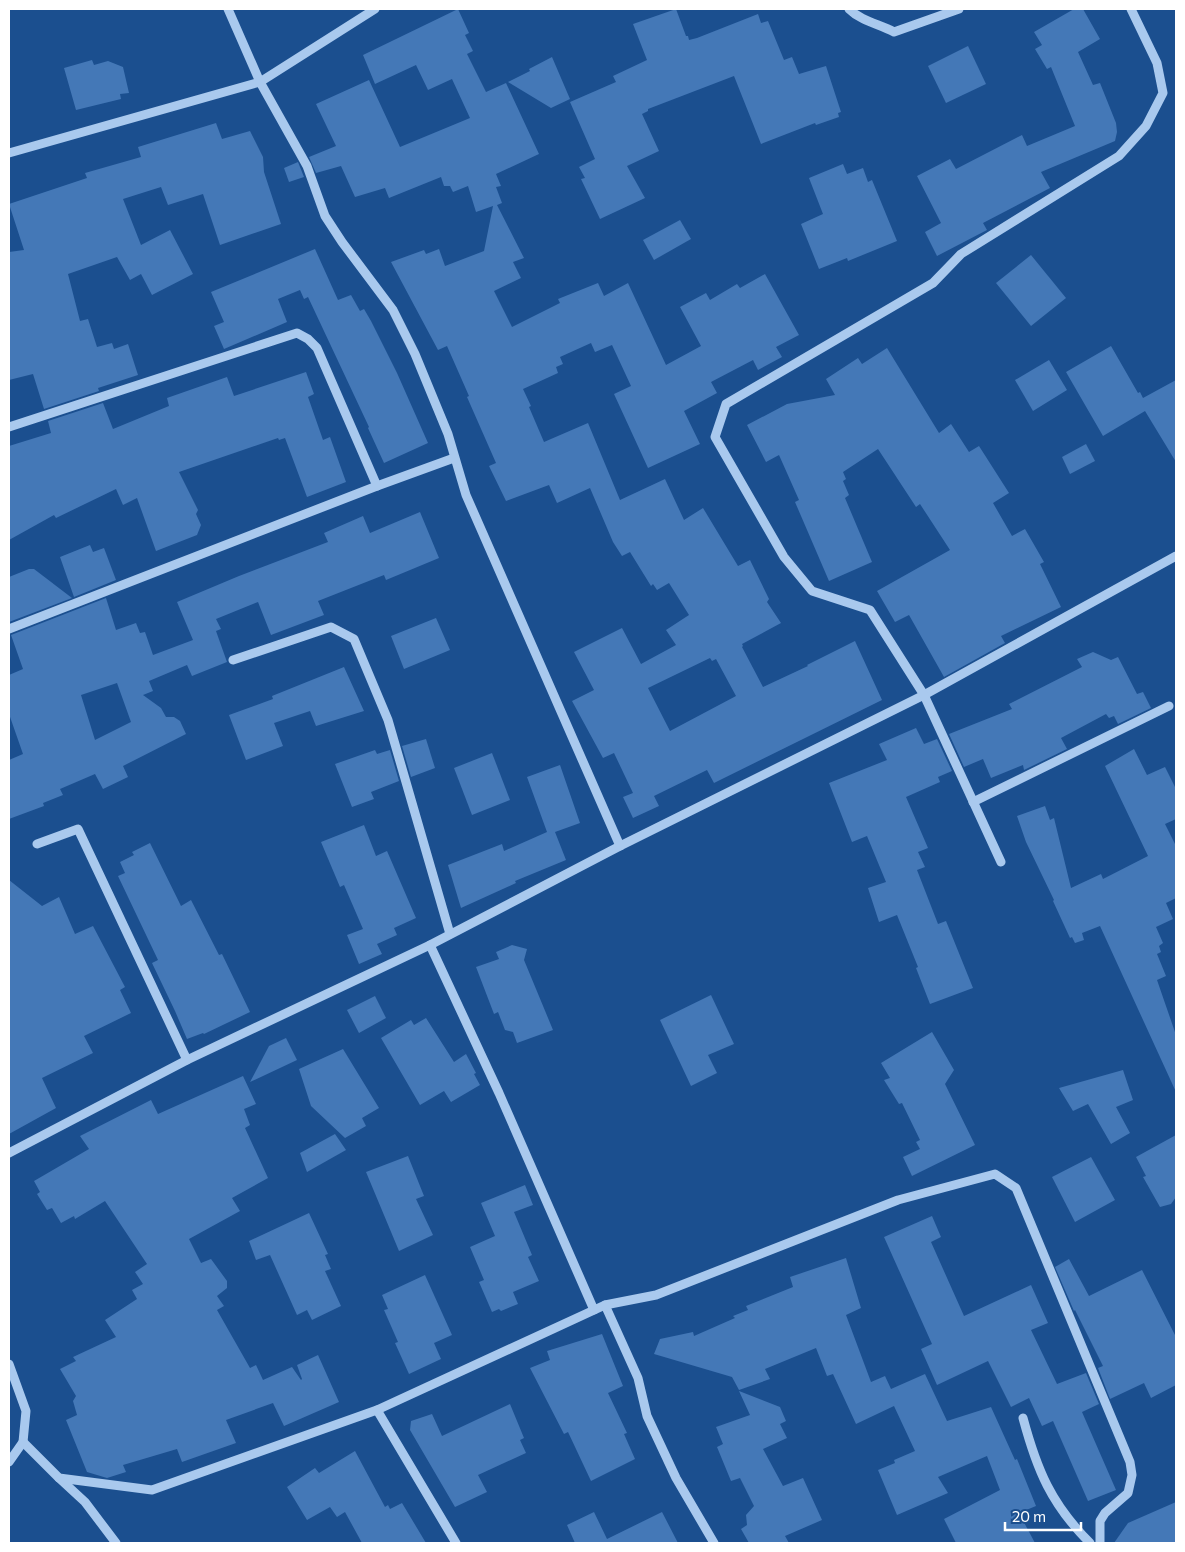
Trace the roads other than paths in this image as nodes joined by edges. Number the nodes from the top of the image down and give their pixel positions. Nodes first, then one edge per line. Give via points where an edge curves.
1 (228, 9) edge
2 (375, 9) edge
3 (849, 9) edge
4 (958, 9) edge
5 (1131, 9) edge
6 (260, 82) junction
7 (9, 153) edge
8 (9, 427) edge
9 (454, 458) junction
10 (377, 486) junction
11 (1176, 556) edge
12 (9, 629) edge
13 (233, 660) dead end
14 (924, 695) junction
15 (1169, 706) dead end
16 (973, 802) junction
17 (37, 844) dead end
18 (620, 846) junction
19 (1001, 862) dead end
20 (450, 934) junction
21 (430, 945) junction
22 (188, 1060) junction
23 (9, 1153) edge
24 (605, 1305) junction
25 (594, 1310) junction
26 (9, 1364) edge
27 (377, 1410) junction
28 (1023, 1418) dead end
29 (23, 1442) junction
30 (9, 1462) edge
31 (58, 1478) junction
32 (116, 1543) edge
33 (456, 1543) edge
34 (714, 1543) edge
35 (1090, 1543) edge
36 (1100, 1543) edge

1 - 6 street
2 - 6 street
3 - 4 street via 894,32
5 - 14 street via 1157,63 1163,93 1146,126 1119,156 961,254 933,283 726,404 714,437 784,557 812,591 870,610
6 - 7 street
6 - 9 street via 307,166 325,216 393,310 437,407
8 - 10 street via 296,332 316,348
9 - 10 street
9 - 18 street via 466,495
10 - 12 street
11 - 14 street
13 - 20 street via 331,627 354,639 388,720
14 - 16 street
14 - 18 street
15 - 16 street
16 - 19 street
17 - 22 street via 78,829
18 - 20 street
20 - 21 street
21 - 22 street
21 - 25 street
22 - 23 street
24 - 25 street
24 - 34 street via 638,1378 647,1416 676,1478
24 - 36 street via 656,1295 898,1200 995,1174 1016,1188 1130,1462 1132,1475 1128,1493 1100,1521
25 - 27 street
26 - 29 street via 26,1410
27 - 31 street via 152,1490
27 - 33 street
28 - 35 street via 1030,1446 1051,1495
29 - 30 street
29 - 31 street
31 - 32 street via 85,1502

